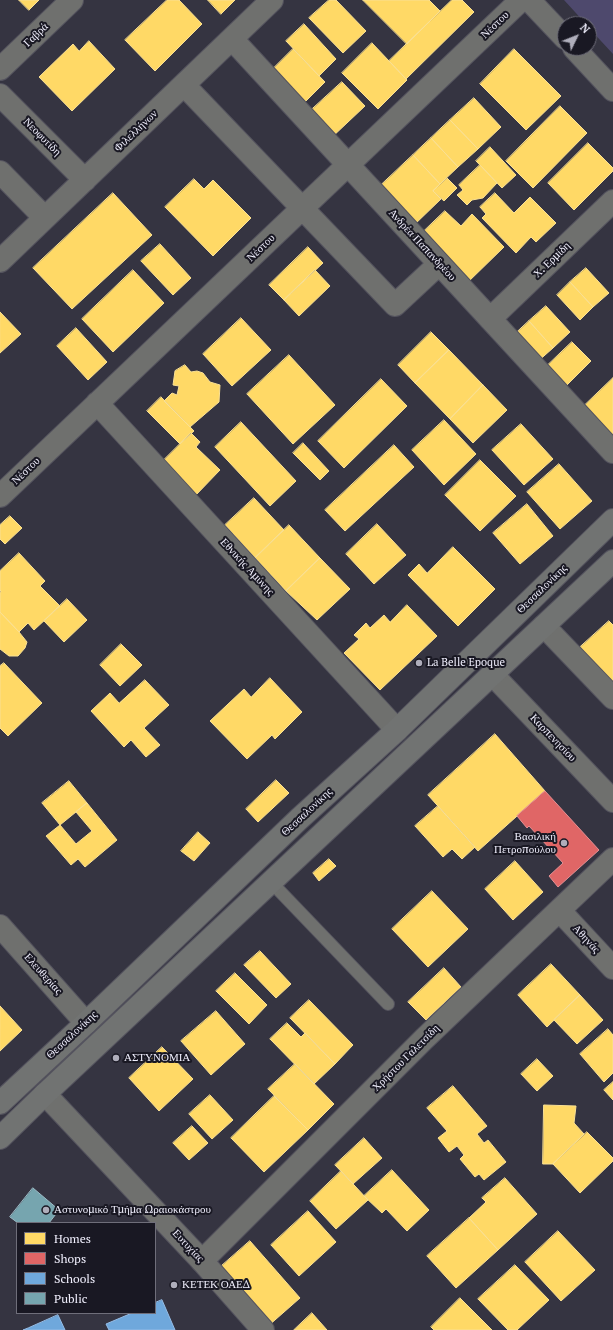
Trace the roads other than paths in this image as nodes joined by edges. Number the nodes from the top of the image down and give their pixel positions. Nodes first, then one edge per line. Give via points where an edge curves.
1 (72, 0) edge
2 (272, 0) edge
3 (521, 0) edge
4 (529, 0) edge
5 (557, 30) edge
6 (232, 39) junction
7 (581, 56) edge
8 (0, 69) edge
9 (184, 85) junction
10 (613, 90) edge
11 (0, 95) edge
12 (348, 165) junction
13 (0, 172) edge
14 (84, 180) junction
15 (613, 201) edge
16 (302, 209) junction
17 (45, 218) junction
18 (0, 261) edge
19 (439, 264) junction
20 (490, 319) junction
21 (97, 404) junction
22 (613, 452) edge
23 (0, 496) edge
24 (613, 520) edge
25 (613, 561) edge
26 (544, 626) junction
27 (492, 674) junction
28 (613, 698) edge
29 (397, 730) junction
30 (609, 790) edge
31 (613, 859) edge
32 (271, 882) junction
33 (560, 911) junction
34 (0, 926) edge
35 (613, 968) edge
36 (388, 1004) dead end
37 (86, 1023) junction
38 (45, 1094) junction
39 (0, 1103) edge
40 (0, 1138) edge
41 (202, 1261) junction
42 (263, 1330) edge

1 - 8 street, Γαβρά
2 - 6 street, Φιλελλήνων
3 - 12 street, Νέστου
4 - 5 street
6 - 9 street, Φιλελλήνων
6 - 12 street, Ανδρέα Παπανδρέου
7 - 10 street
9 - 14 street, Φιλελλήνων
9 - 16 street
11 - 14 street, Νεοφυτίδη
12 - 16 street, Νέστου
12 - 19 street, Ανδρέα Παπανδρέου
13 - 17 street
14 - 17 street, Φιλελλήνων
15 - 20 street, Χ. Ερμίδη
16 - 19 street via 395,305
16 - 21 street, Νέστου
17 - 18 street, Φιλελλήνων
19 - 20 street, Ανδρέα Παπανδρέου
20 - 22 street, Ανδρέα Παπανδρέου
21 - 23 street, Νέστου
21 - 29 street, Εθνικής Αμύνης
24 - 29 main road, Θεσσαλονίκης
25 - 26 main road
26 - 27 main road
26 - 28 street
27 - 30 street, Καρπενησίου
27 - 32 main road
29 - 37 main road, Θεσσαλονίκης via 299,819
31 - 33 street, Χρήστου Γαλετσίδη
32 - 36 lane
32 - 38 main road
33 - 35 street, Αθηνάς
33 - 41 street, Χρήστου Γαλετσίδη via 424,1039
34 - 37 street, Ελευθερίας
37 - 39 main road, Θεσσαλονίκης
38 - 40 main road
38 - 41 street, Ευτυχίας
41 - 42 street, Ευτυχίας

